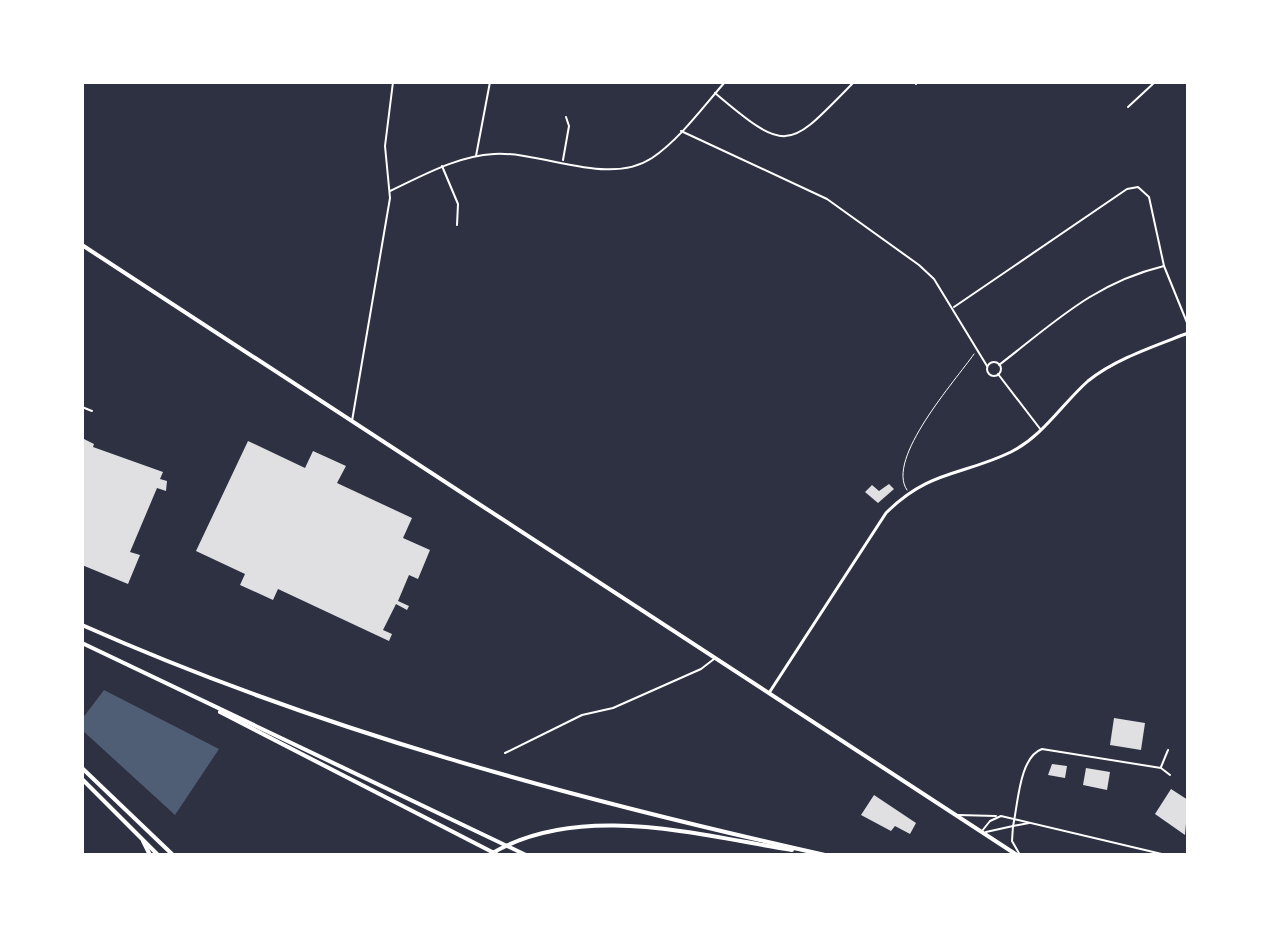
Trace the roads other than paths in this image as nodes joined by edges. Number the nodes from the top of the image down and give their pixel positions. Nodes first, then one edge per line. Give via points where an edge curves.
1 (393, 82) edge
2 (490, 82) edge
3 (725, 82) edge
4 (854, 82) edge
5 (1155, 82) edge
6 (715, 93) junction
7 (1128, 107) dead end
8 (566, 117) dead end
9 (681, 131) junction
10 (476, 156) junction
11 (563, 161) junction
12 (442, 166) junction
13 (390, 191) junction
14 (457, 225) dead end
15 (82, 245) edge
16 (1164, 266) junction
17 (953, 308) junction
18 (1188, 325) edge
19 (1188, 333) edge
20 (999, 365) junction
21 (987, 366) junction
22 (998, 374) junction
23 (82, 407) edge
24 (92, 411) dead end
25 (351, 422) junction
26 (1041, 430) junction
27 (82, 625) edge
28 (82, 643) edge
29 (715, 658) junction
30 (769, 694) junction
31 (217, 709) junction
32 (1168, 750) dead end
33 (505, 753) dead end
34 (82, 768) edge
35 (1161, 768) junction
36 (1170, 775) dead end
37 (82, 779) edge
38 (951, 814) junction
39 (1001, 816) junction
40 (1015, 818) junction
41 (1030, 823) junction
42 (1013, 826) junction
43 (982, 832) junction
44 (142, 839) junction
45 (150, 855) edge
46 (158, 855) edge
47 (173, 855) edge
48 (489, 855) edge
49 (498, 855) edge
50 (526, 855) edge
51 (824, 855) edge
52 (1019, 855) edge
53 (1166, 855) edge

1 - 13 street via 385,146
2 - 10 street
3 - 6 street
4 - 6 street via 806,129 781,137 758,129
5 - 7 street
6 - 9 street
8 - 11 street
9 - 11 street via 652,158 631,167 607,169
9 - 17 street via 827,199 934,279
10 - 11 street via 511,153
10 - 12 street
12 - 13 street
12 - 14 street via 458,204
13 - 25 street
15 - 25 main road
16 - 17 street via 1149,197 1138,187 1127,189
16 - 18 street
16 - 20 street via 1103,286
17 - 21 street
19 - 26 street via 1098,375
20 - 21 street
20 - 22 street
21 - 22 street via 989,374
22 - 26 street
23 - 24 street
25 - 29 main road
26 - 30 street via 1012,452 908,492 886,513
27 - 51 main road via 253,694 435,757 652,816
28 - 31 main road
29 - 30 main road
29 - 33 street via 701,669 613,708 582,715
30 - 38 main road
31 - 49 main road via 227,719
31 - 50 main road
32 - 35 street
34 - 47 main road
35 - 36 street
35 - 40 street via 1042,749 1028,761
37 - 44 main road
38 - 39 street
38 - 43 main road
39 - 40 street
39 - 43 street
40 - 41 street
40 - 42 street
41 - 42 street
41 - 53 street
42 - 43 street
42 - 52 street via 1012,841
43 - 52 main road
44 - 45 main road
44 - 46 main road
48 - 51 main road via 531,838 599,826

